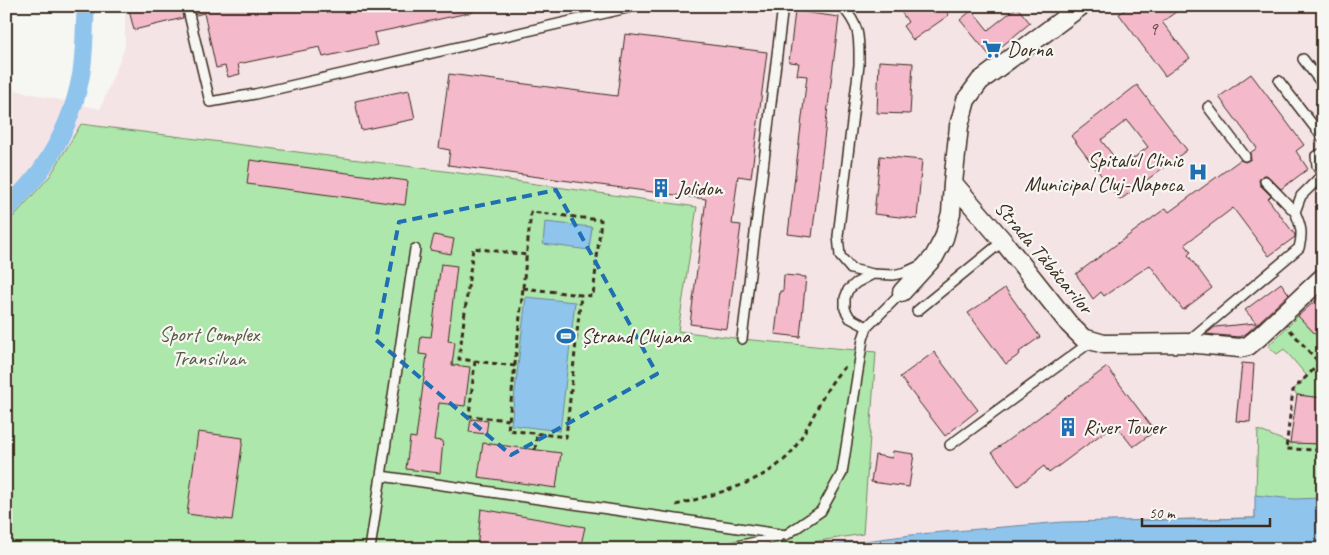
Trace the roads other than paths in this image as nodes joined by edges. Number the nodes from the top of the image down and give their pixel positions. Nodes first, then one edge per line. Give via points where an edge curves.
1 (187, 6) edge
2 (636, 6) edge
3 (783, 6) edge
4 (842, 6) edge
5 (1081, 6) edge
6 (1303, 59) dead end
7 (1279, 81) dead end
8 (1323, 85) edge
9 (1208, 107) dead end
10 (1323, 138) edge
11 (1323, 153) edge
12 (1245, 156) dead end
13 (1322, 175) edge
14 (1265, 181) dead end
15 (953, 183) junction
16 (1296, 212) junction
17 (1002, 241) junction
18 (415, 249) dead end
19 (934, 257) junction
20 (873, 274) junction
21 (1323, 277) edge
22 (902, 292) joint
23 (917, 311) dead end
24 (867, 327) junction
25 (742, 339) dead end
26 (1092, 340) junction
27 (1186, 343) junction
28 (950, 445) dead end
29 (381, 476) junction
30 (786, 535) junction
31 (370, 549) edge
32 (723, 549) edge

1 - 2 lane via 210,102
3 - 25 lane
4 - 20 lane via 857,28 859,65 838,236 840,256 851,269
5 - 15 street via 980,81 966,100 959,126
6 - 8 lane
7 - 10 lane
9 - 12 lane
11 - 13 lane via 1316,156 1316,166
13 - 16 lane via 1302,196
14 - 16 lane
15 - 17 street, Strada Tăbăcarilor
15 - 19 street via 951,212 944,238
16 - 27 lane via 1302,238 1299,248
17 - 23 lane
17 - 26 street, Strada Tăbăcarilor via 1069,324 1082,338
18 - 29 lane
19 - 20 lane via 906,272
19 - 22 street
20 - 24 lane via 856,283 845,298 845,309 850,318
21 - 27 street, Strada Tăbăcarilor via 1248,346
22 - 24 lane
24 - 30 lane via 842,473 821,511
26 - 27 street, Strada Tăbăcarilor via 1104,344
26 - 28 lane
29 - 30 lane
29 - 31 lane
30 - 32 lane

